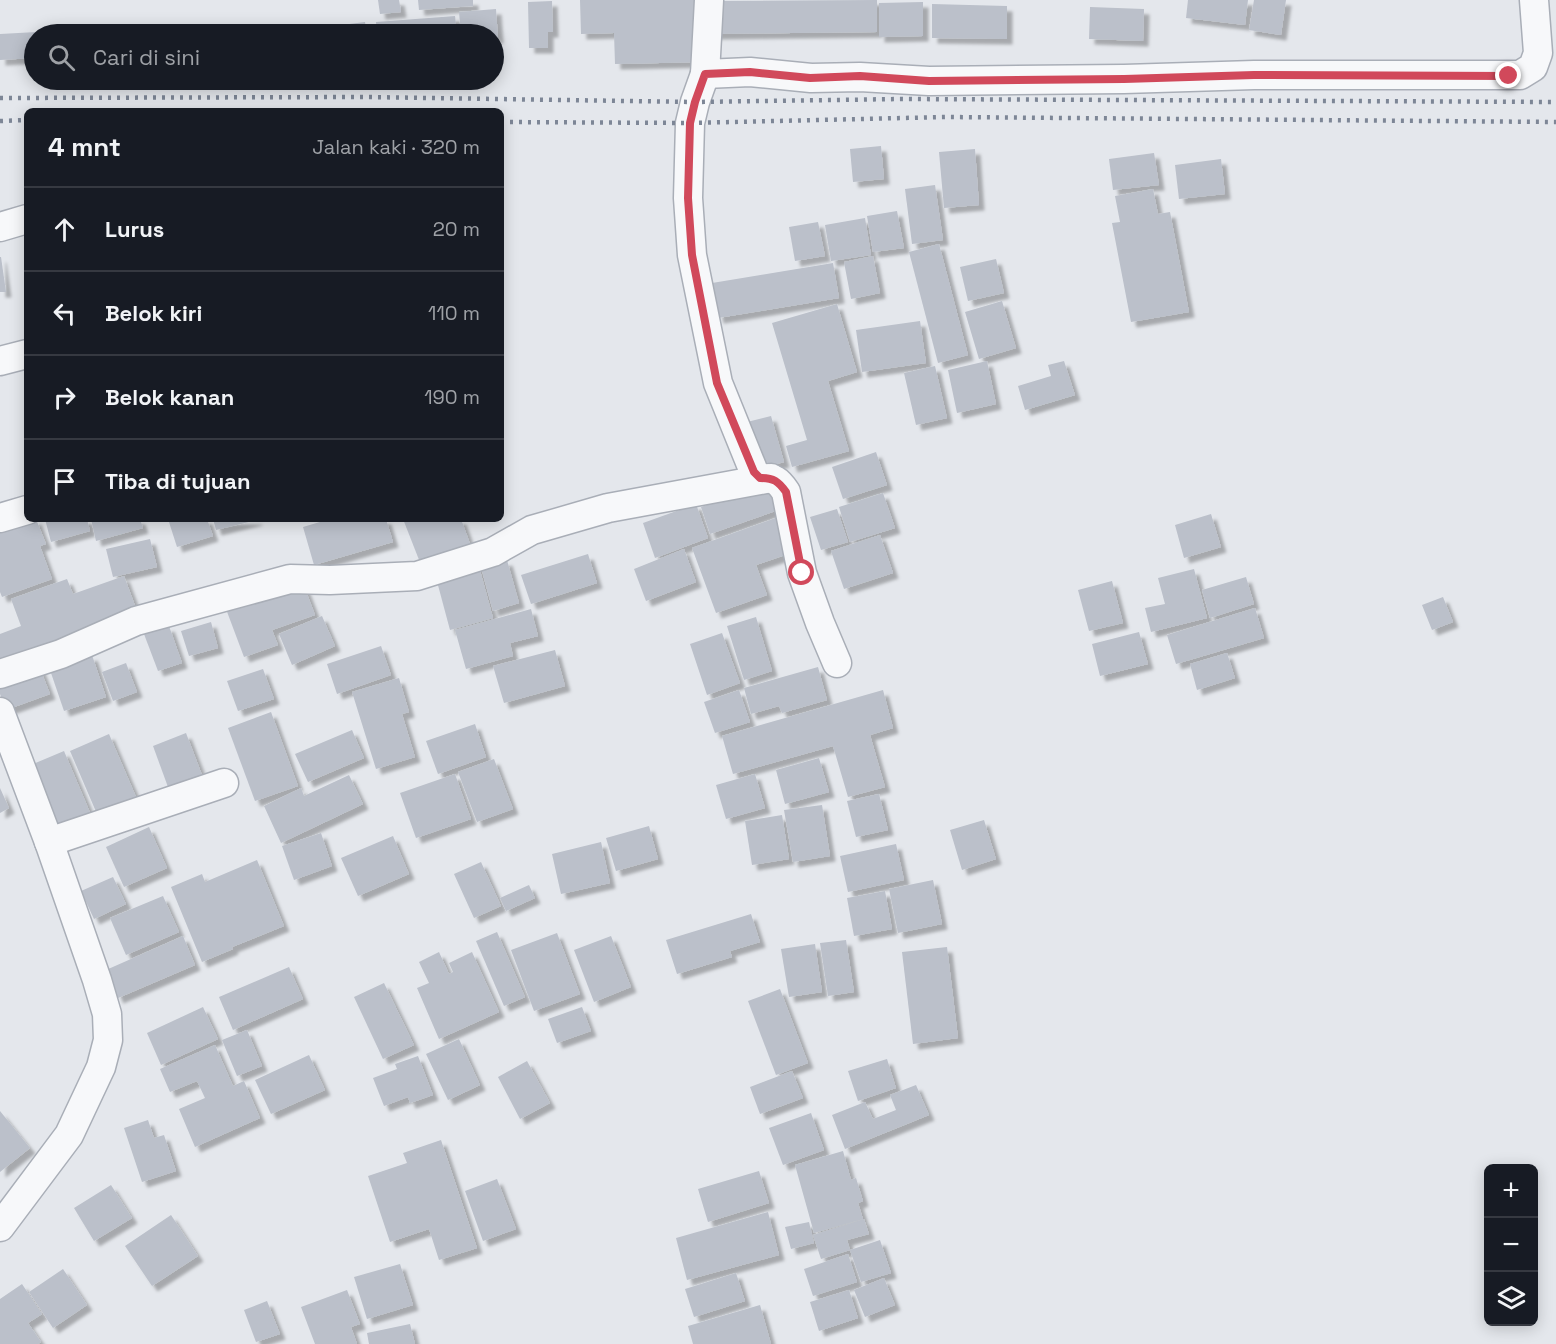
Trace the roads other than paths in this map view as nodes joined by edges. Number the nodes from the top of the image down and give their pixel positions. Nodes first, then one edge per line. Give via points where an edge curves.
1 (709, 0) edge
2 (1534, 0) edge
3 (1545, 69) edge
4 (705, 74) junction
5 (24, 220) edge
6 (0, 227) edge
7 (24, 355) edge
8 (0, 361) edge
9 (771, 478) junction
10 (24, 511) edge
11 (0, 518) edge
12 (837, 663) dead end
13 (0, 674) edge
14 (0, 712) edge
15 (224, 783) dead end
16 (49, 842) junction
17 (0, 1227) edge

1 - 4 street
2 - 3 street via 1539,53
3 - 4 street via 1509,76 1254,75 929,81 750,72
4 - 9 street via 690,123 688,198 692,255 717,383 754,472 760,478
5 - 6 street
7 - 8 street
9 - 12 street via 786,492 802,573
9 - 13 street via 608,508 532,530 493,552 417,576 290,579 136,621 61,654
10 - 11 street
14 - 16 street
15 - 16 street
16 - 17 street via 101,991 108,1040 101,1067 69,1135

